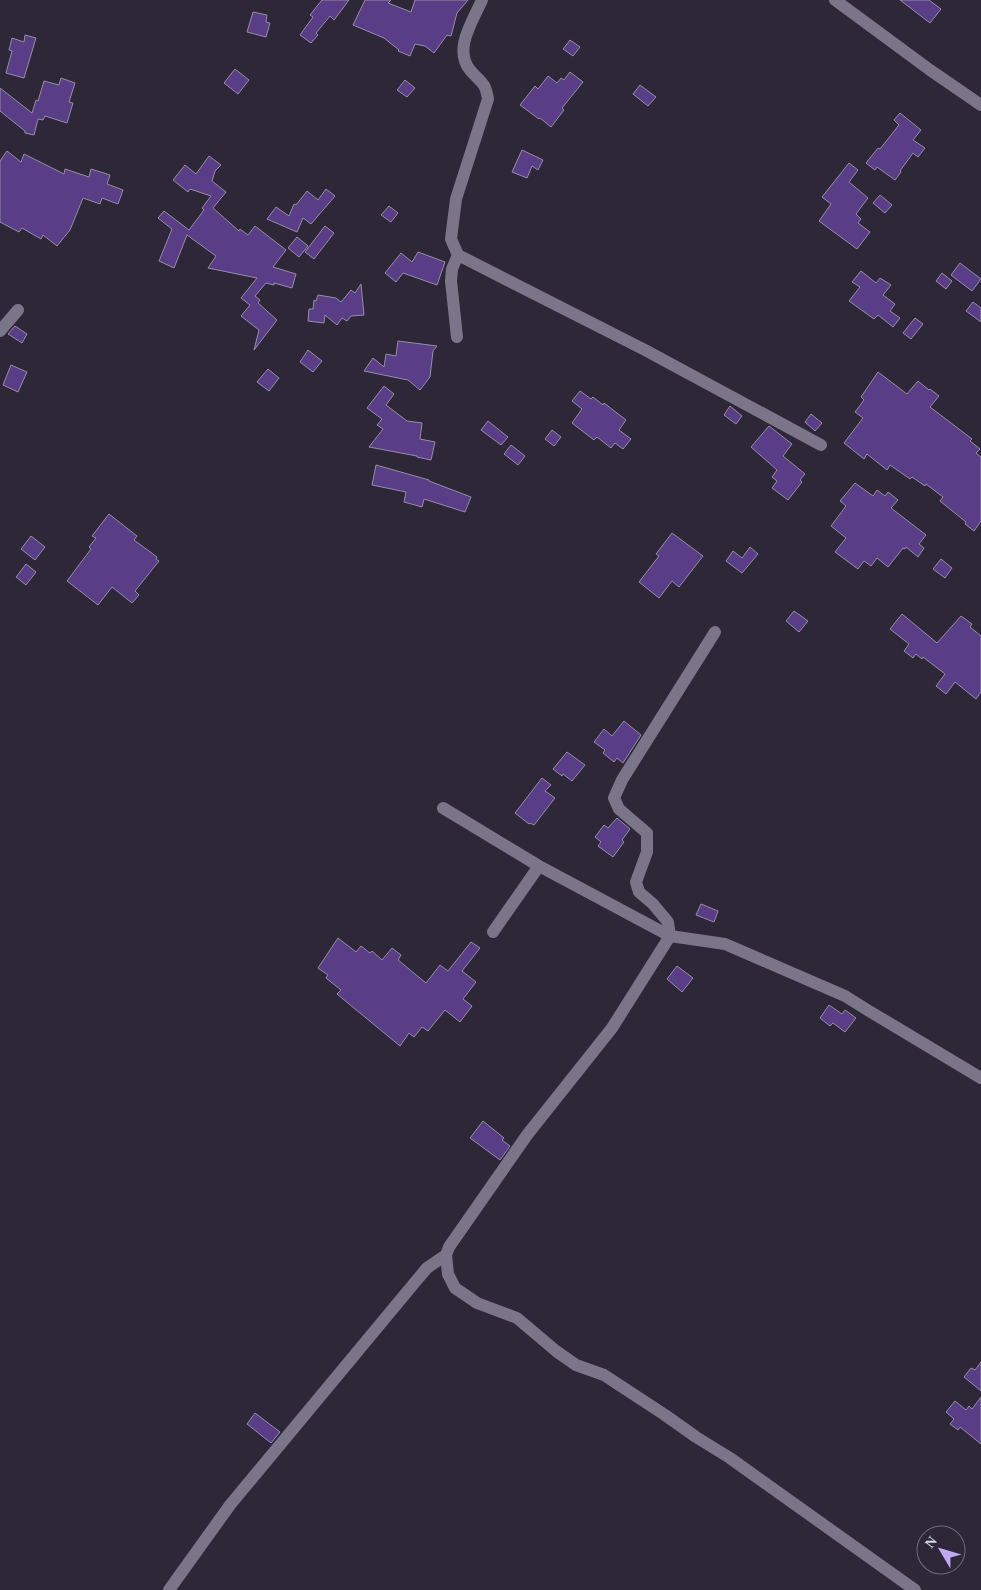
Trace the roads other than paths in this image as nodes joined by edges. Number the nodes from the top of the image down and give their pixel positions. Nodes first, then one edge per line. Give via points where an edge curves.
1 (482, 0) edge
2 (835, 0) edge
3 (981, 106) edge
4 (458, 256) junction
5 (18, 310) dead end
6 (0, 331) edge
7 (457, 337) dead end
8 (821, 445) dead end
9 (715, 632) dead end
10 (443, 808) dead end
11 (539, 866) junction
12 (493, 932) dead end
13 (670, 936) junction
14 (981, 1078) edge
15 (446, 1255) junction
16 (169, 1590) edge
17 (914, 1590) edge

1 - 4 street via 462,53 464,62 486,85 488,99 456,199 451,240
2 - 3 street
4 - 7 street via 451,280
4 - 8 street via 645,350
5 - 6 street
9 - 13 street via 622,780 614,798 619,809 647,833 648,852 636,882 639,892 668,922
10 - 11 street
11 - 12 street
11 - 13 street
13 - 14 street via 725,944 845,996
13 - 15 street via 612,1028 527,1135
15 - 16 street via 427,1268 230,1505
15 - 17 street via 448,1274 455,1288 477,1303 517,1318 576,1365 604,1376 650,1405 730,1458

